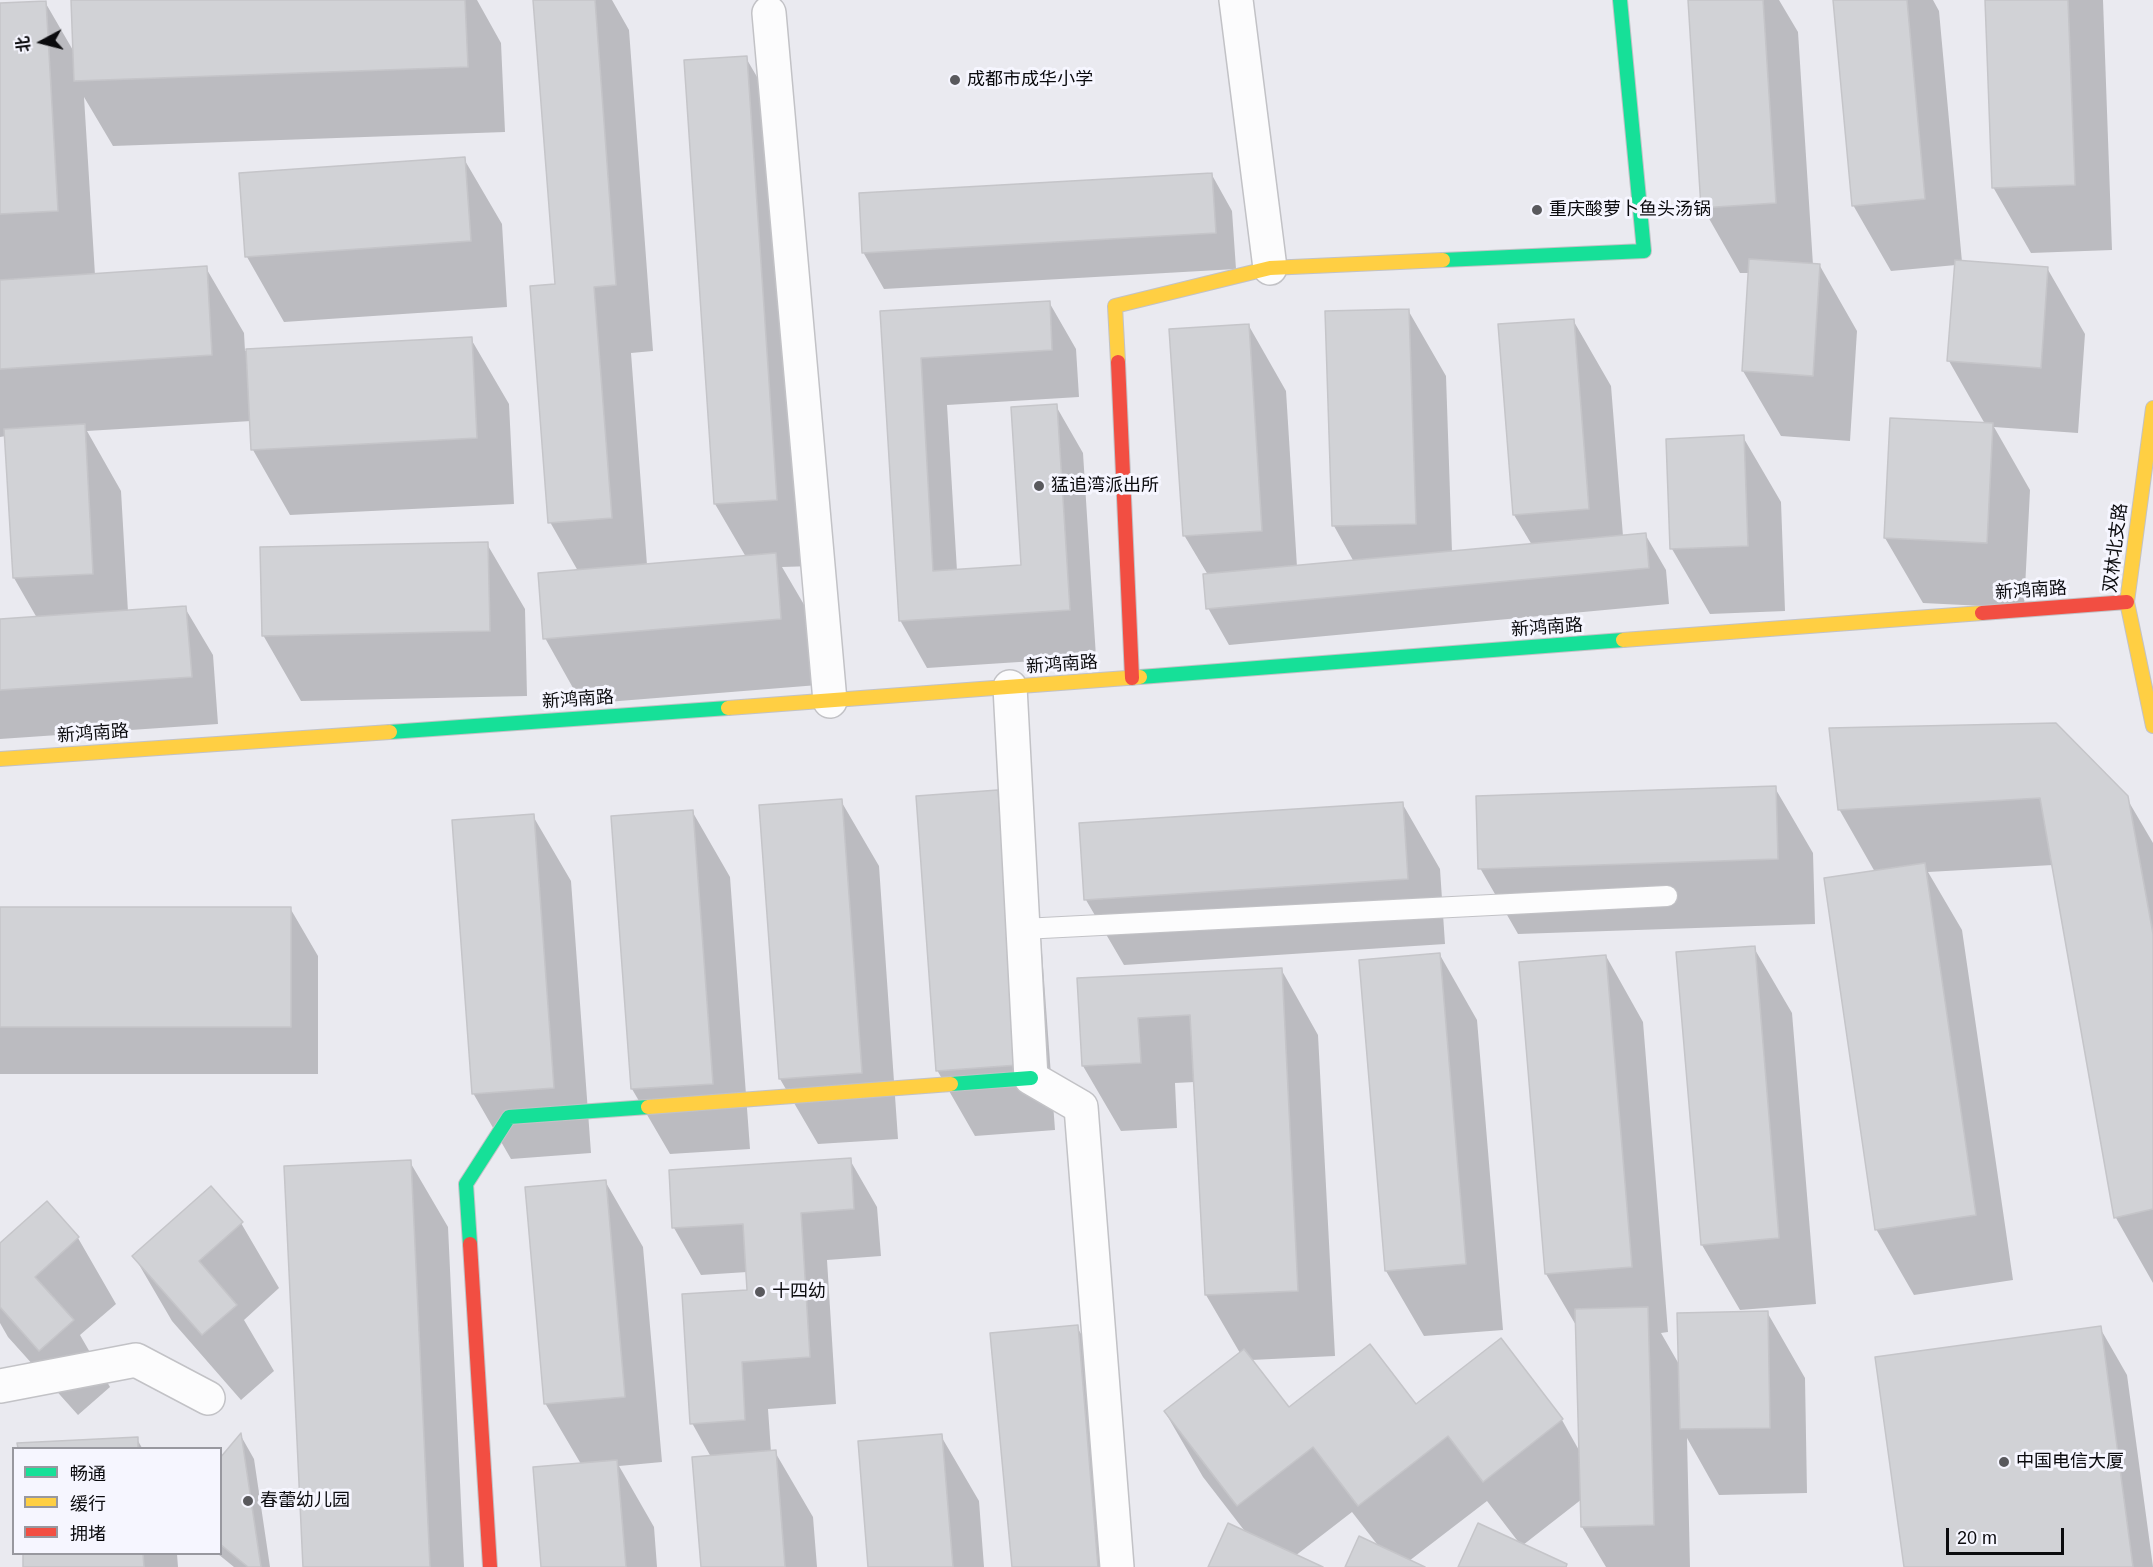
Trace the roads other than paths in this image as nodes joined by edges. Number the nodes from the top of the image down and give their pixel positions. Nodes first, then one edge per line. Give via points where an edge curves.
1 (1236, 0) edge
2 (1620, 0) edge
3 (769, 13) dead end
4 (1270, 268) junction
5 (2153, 408) edge
6 (2127, 602) junction
7 (1132, 678) junction
8 (1010, 687) junction
9 (830, 701) junction
10 (2153, 726) edge
11 (0, 759) edge
12 (1667, 896) dead end
13 (1023, 929) junction
14 (1031, 1078) junction
15 (0, 1386) edge
16 (208, 1398) dead end
17 (490, 1567) edge
18 (1117, 1567) edge

1 - 4 street
2 - 4 street via 1644,251
3 - 9 street
4 - 7 street via 1115,306
5 - 6 street, 双林北支路
6 - 7 street, 新鸿南路
6 - 10 street, 双林北支路
7 - 8 street, 新鸿南路
8 - 9 street, 新鸿南路
8 - 13 street
9 - 11 street, 新鸿南路
12 - 13 lane
13 - 14 street
14 - 17 street via 509,1117 466,1184
14 - 18 street via 1081,1107
15 - 16 street via 136,1360

